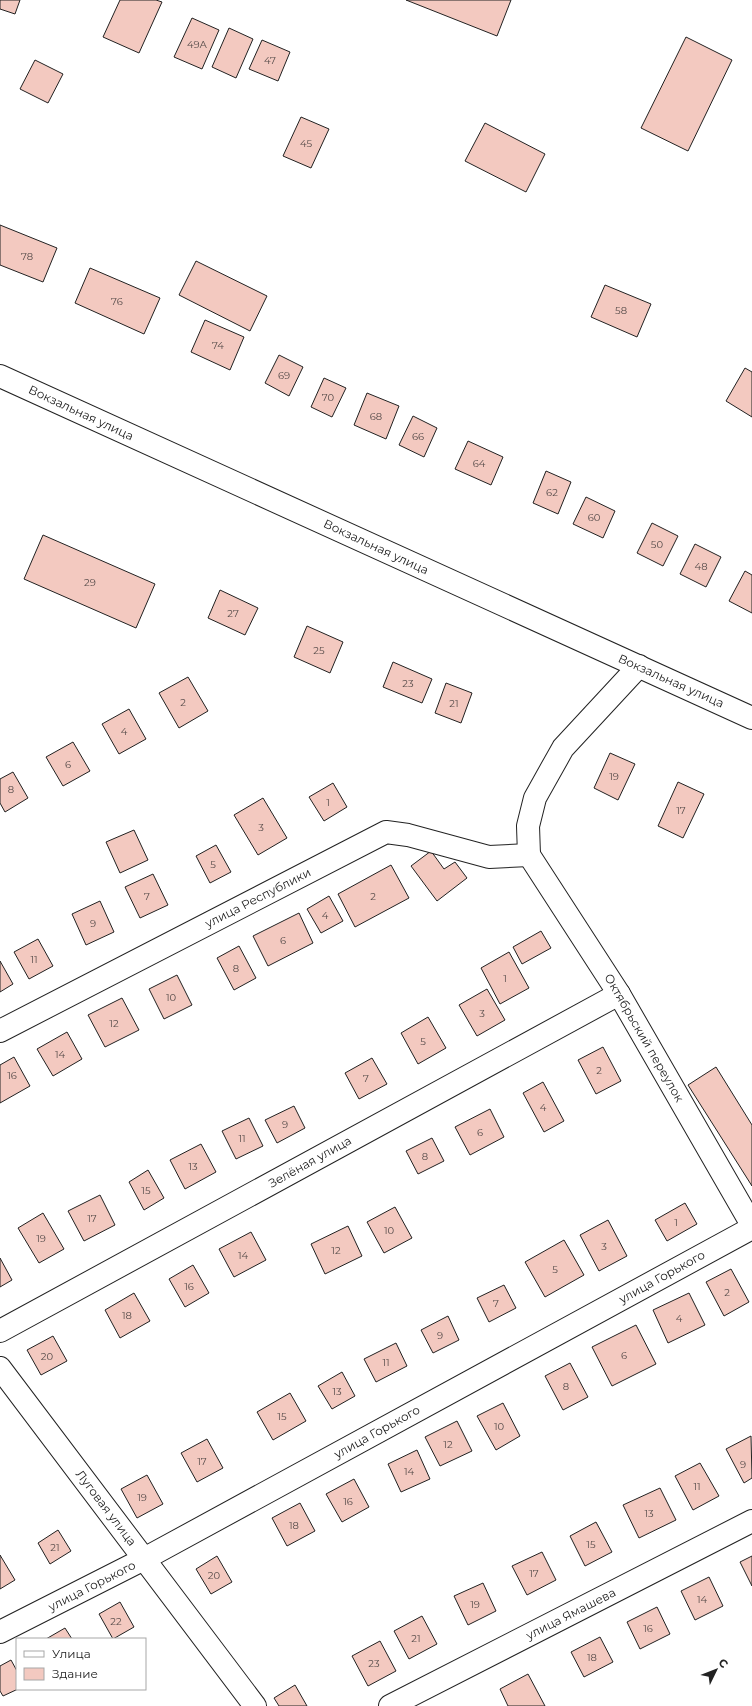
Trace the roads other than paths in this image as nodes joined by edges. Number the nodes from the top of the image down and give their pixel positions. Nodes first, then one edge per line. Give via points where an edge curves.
1 (0, 376) edge
2 (639, 666) junction
3 (752, 718) edge
4 (529, 855) junction
5 (620, 994) junction
6 (0, 1031) edge
7 (752, 1225) edge
8 (752, 1228) edge
9 (0, 1331) edge
10 (0, 1368) edge
11 (752, 1521) edge
12 (144, 1559) junction
13 (0, 1632) edge
14 (255, 1706) edge
15 (390, 1706) edge

1 - 2 street, Вокзальная улица
2 - 3 street, Вокзальная улица
2 - 4 street via 564,748 535,798 528,826
4 - 5 street, Октябрьский переулок
4 - 6 street, улица Республики via 489,857 408,835 386,832
5 - 7 street, Октябрьский переулок
5 - 9 street, Зелёная улица
8 - 12 street, улица Горького
10 - 12 street, Луговая улица
11 - 15 street, улица Ямашева
12 - 13 street, улица Горького
12 - 14 street, Луговая улица

